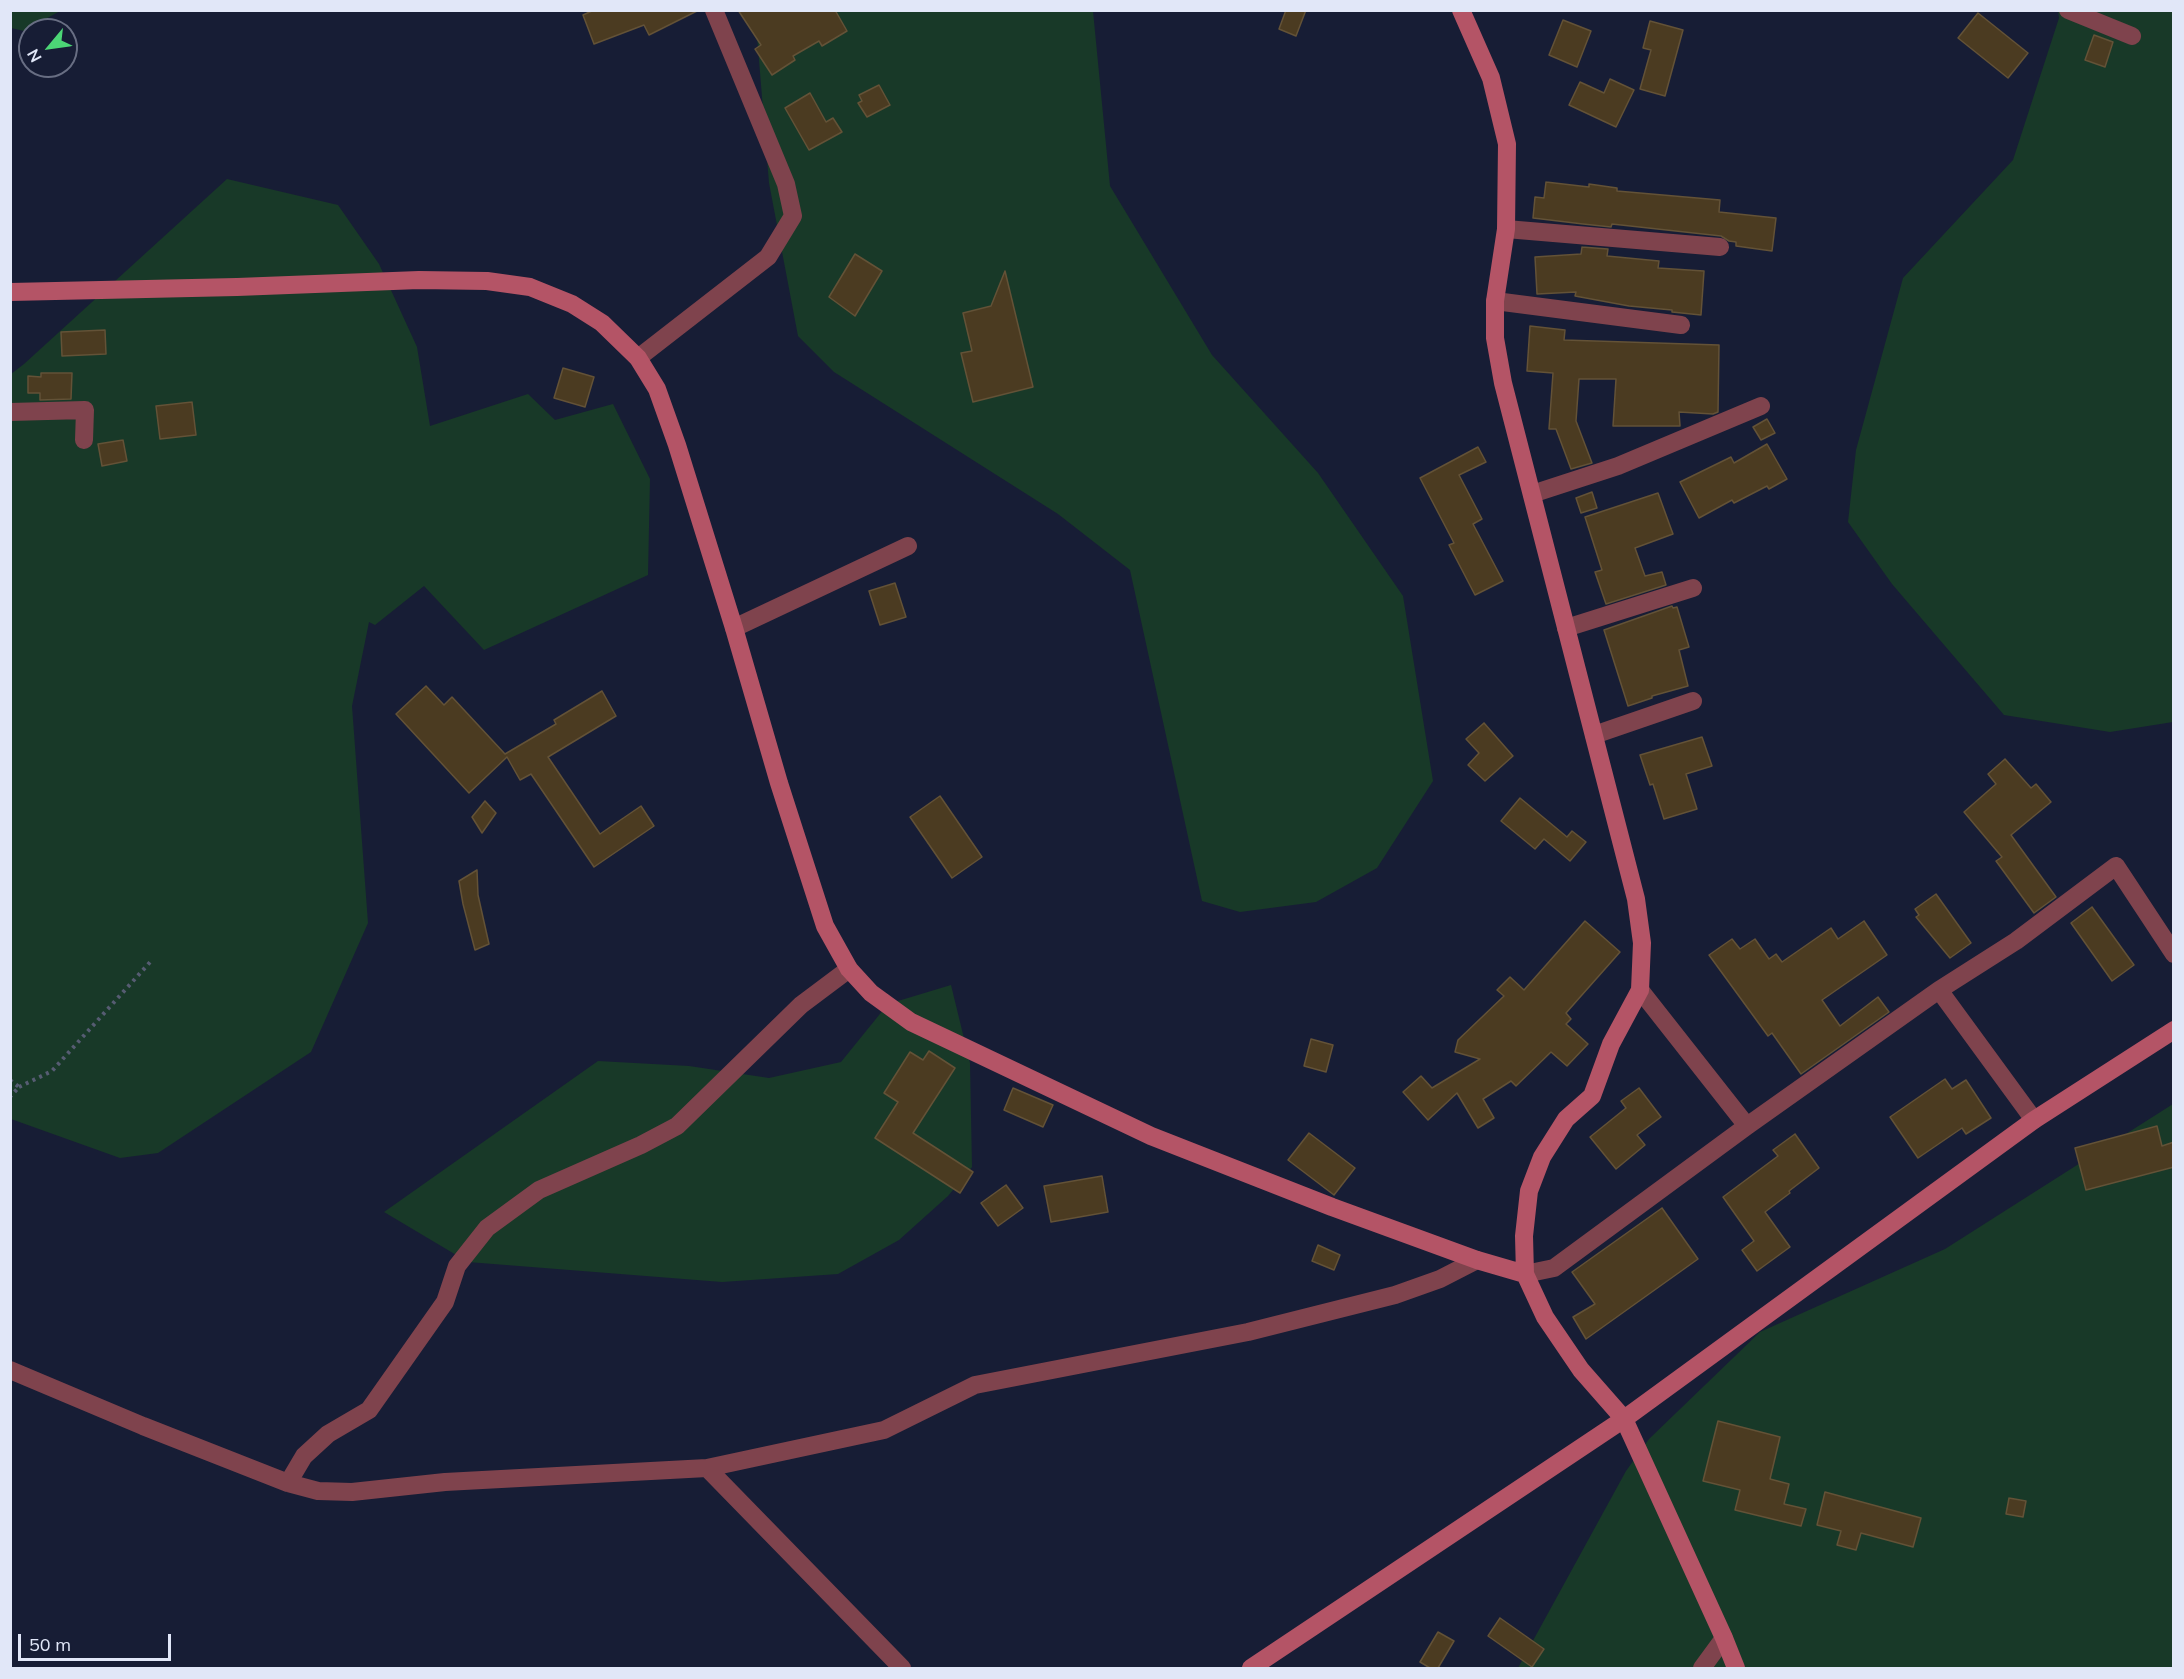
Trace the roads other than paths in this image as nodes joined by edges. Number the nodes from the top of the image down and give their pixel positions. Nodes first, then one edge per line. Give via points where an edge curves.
1 (714, 10) edge
2 (1461, 10) edge
3 (2068, 10) edge
4 (2132, 36) dead end
5 (1506, 229) junction
6 (1720, 247) dead end
7 (10, 292) edge
8 (1495, 301) junction
9 (1681, 325) dead end
10 (638, 358) junction
11 (1761, 406) dead end
12 (10, 412) edge
13 (84, 440) dead end
14 (1532, 494) junction
15 (908, 546) dead end
16 (1692, 588) dead end
17 (734, 628) junction
18 (1566, 628) junction
19 (1693, 701) dead end
20 (1594, 735) junction
21 (2174, 954) edge
22 (849, 969) junction
23 (1641, 990) junction
24 (1939, 990) junction
25 (2174, 1030) edge
26 (2034, 1120) junction
27 (1747, 1126) junction
28 (1477, 1260) junction
29 (1525, 1274) junction
30 (10, 1370) edge
31 (1624, 1419) junction
32 (707, 1468) junction
33 (288, 1483) junction
34 (1724, 1638) junction
35 (902, 1668) edge
36 (1251, 1668) edge
37 (1702, 1668) edge
38 (1736, 1668) edge

1 - 10 street via 786,184 793,216 768,257
2 - 5 street via 1491,78 1507,144
3 - 4 street
5 - 6 street
5 - 8 street
7 - 10 street via 487,281 530,287 572,304 602,323
8 - 9 street
8 - 14 street via 1495,338 1503,383
10 - 17 street via 657,388
11 - 14 street via 1618,466
12 - 13 street via 85,410
14 - 18 street
15 - 17 street
16 - 18 street
17 - 22 street via 825,926
18 - 20 street
19 - 20 street
20 - 23 street via 1636,899 1642,943
21 - 24 street via 2116,866 2016,940
22 - 28 street via 871,993 911,1022 1151,1136
22 - 33 street via 801,1005 677,1125 539,1190 487,1228 457,1266 445,1302 369,1410 320,1441 304,1456
23 - 27 street
23 - 29 street via 1611,1044 1592,1096 1566,1119 1542,1157 1529,1191
24 - 26 street
24 - 27 street
25 - 26 street
26 - 31 street
27 - 29 street via 1554,1268
28 - 29 street
28 - 32 street via 1395,1295 1248,1332 975,1385 884,1430
29 - 31 street via 1551,1326 1581,1370
30 - 33 street
31 - 34 street
31 - 36 street
32 - 33 street via 445,1482 352,1492 318,1491
32 - 35 street
34 - 37 street
34 - 38 street

